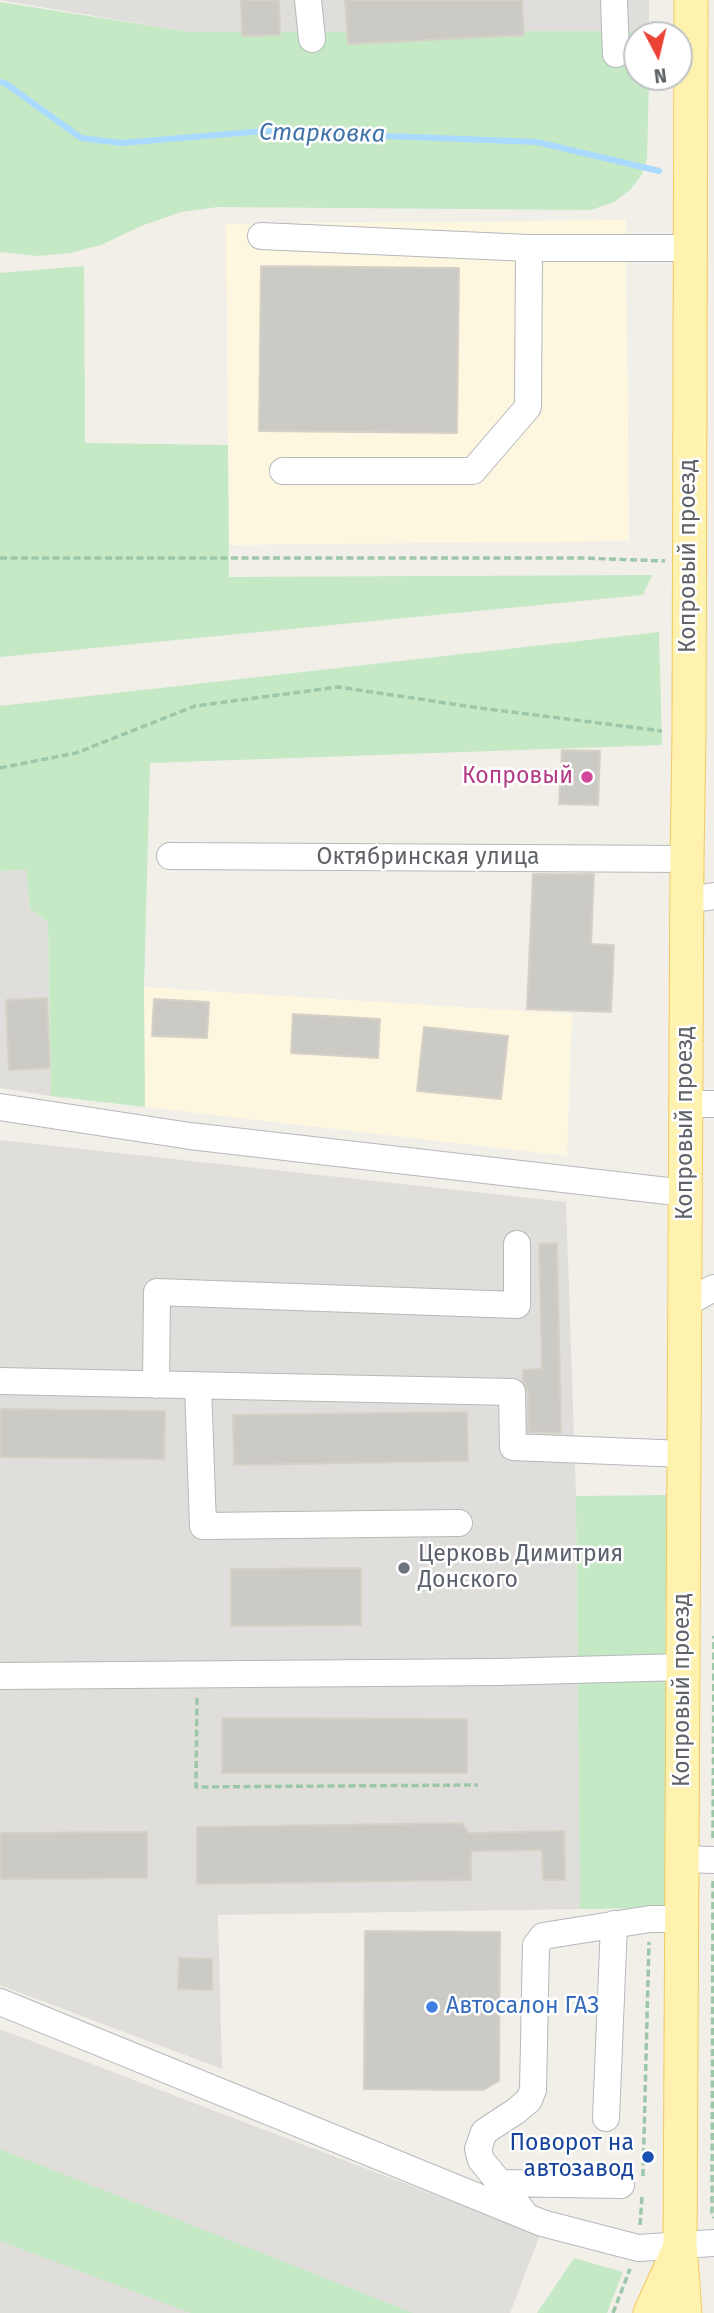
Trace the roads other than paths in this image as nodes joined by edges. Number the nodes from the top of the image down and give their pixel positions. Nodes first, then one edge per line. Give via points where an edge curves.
1 (308, 0) edge
2 (614, 0) edge
3 (691, 0) edge
4 (688, 21) edge
5 (312, 38) dead end
6 (623, 45) edge
7 (686, 91) edge
8 (261, 236) dead end
9 (529, 248) junction
10 (690, 248) junction
11 (283, 471) dead end
12 (170, 856) dead end
13 (687, 859) junction
14 (700, 898) edge
15 (700, 1104) edge
16 (0, 1107) edge
17 (685, 1193) junction
18 (517, 1244) dead end
19 (714, 1288) edge
20 (685, 1304) junction
21 (0, 1381) edge
22 (156, 1385) junction
23 (198, 1385) junction
24 (684, 1454) junction
25 (459, 1523) dead end
26 (683, 1667) junction
27 (0, 1676) edge
28 (703, 1860) edge
29 (666, 1919) junction
30 (614, 1924) junction
31 (0, 2002) edge
32 (606, 2118) dead end
33 (499, 2183) junction
34 (621, 2185) dead end
35 (527, 2217) junction
36 (714, 2243) edge
37 (680, 2246) junction
38 (650, 2313) edge
39 (685, 2313) edge

1 - 5 street
2 - 6 street
3 - 4 main road, Копровый проезд
7 - 10 main road, Копровый проезд
8 - 9 street
9 - 10 street
9 - 11 street via 528,407 473,471
10 - 13 main road, Копровый проезд
12 - 13 street, Октябринская улица
13 - 14 main road, Копровый проезд
14 - 15 main road, Копровый проезд
15 - 17 main road, Копровый проезд
16 - 17 street via 190,1136
17 - 20 main road, Копровый проезд
18 - 22 street via 517,1305 157,1292
19 - 20 street
20 - 24 main road, Копровый проезд
21 - 22 street
22 - 23 street
23 - 24 street via 512,1392 513,1447
23 - 25 street via 204,1526
24 - 26 main road, Копровый проезд
26 - 27 street
26 - 28 main road, Копровый проезд
28 - 29 main road, Копровый проезд
29 - 30 street
29 - 37 main road, Копровый проезд
30 - 32 street
30 - 33 street via 542,1936 536,1945 533,2090 523,2106 484,2132 478,2150
31 - 35 street
33 - 34 street
33 - 35 street
35 - 37 street via 638,2248
36 - 37 street
37 - 38 main road
37 - 39 main road, Копровый проезд

